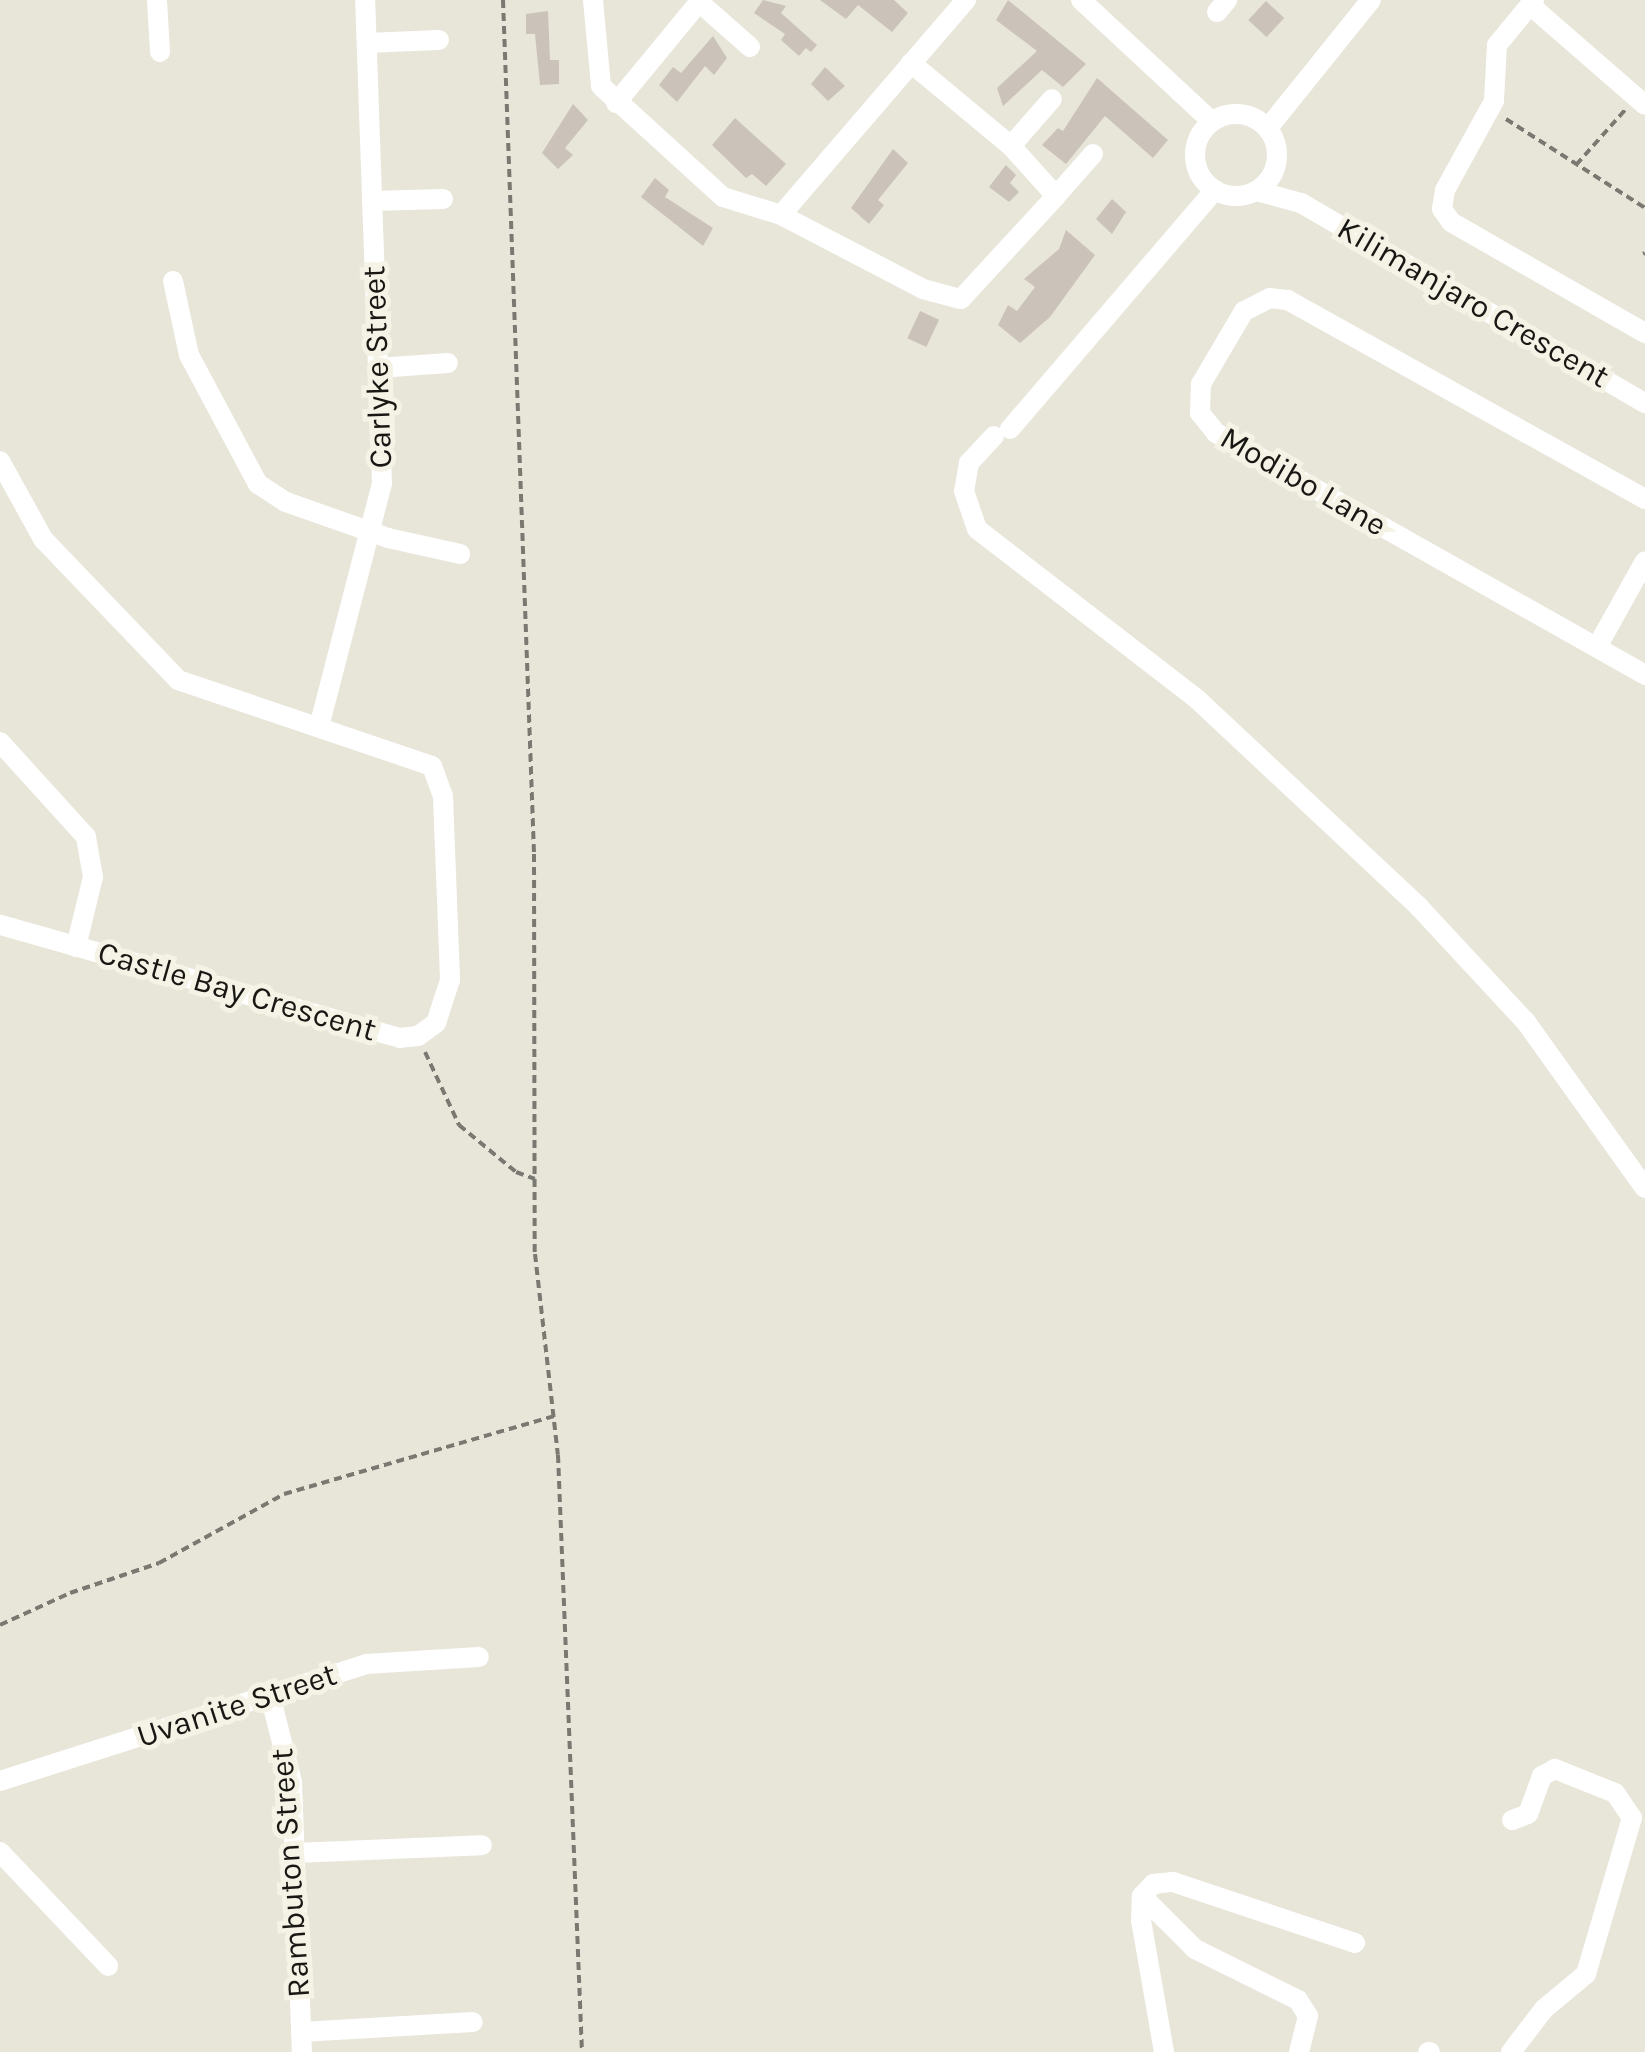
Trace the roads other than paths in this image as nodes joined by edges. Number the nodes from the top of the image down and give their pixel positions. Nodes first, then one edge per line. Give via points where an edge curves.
1 (157, 0) edge
2 (365, 0) edge
3 (593, 0) edge
4 (966, 0) edge
5 (1081, 0) edge
6 (1371, 0) edge
7 (700, 1) edge
8 (1532, 2) edge
9 (438, 40) dead end
10 (366, 43) junction
11 (750, 47) dead end
12 (160, 52) dead end
13 (912, 63) junction
14 (1052, 100) dead end
15 (1641, 101) edge
16 (616, 103) junction
17 (1211, 121) junction
18 (1268, 128) junction
19 (1011, 146) junction
20 (1093, 154) dead end
21 (1278, 155) junction
22 (1215, 190) junction
23 (1257, 191) junction
24 (1056, 196) junction
25 (444, 199) dead end
26 (372, 201) junction
27 (1301, 203) junction
28 (781, 215) junction
29 (173, 282) dead end
30 (1645, 333) edge
31 (448, 362) dead end
32 (378, 368) junction
33 (1645, 403) edge
34 (0, 460) edge
35 (1645, 500) edge
36 (373, 532) junction
37 (460, 554) dead end
38 (1645, 561) edge
39 (1597, 647) junction
40 (1645, 675) edge
41 (319, 726) junction
42 (0, 742) edge
43 (0, 925) edge
44 (76, 947) junction
45 (1645, 1188) edge
46 (479, 1657) dead end
47 (270, 1695) junction
48 (0, 1782) edge
49 (1512, 1820) dead end
50 (482, 1846) dead end
51 (0, 1852) edge
52 (295, 1853) junction
53 (1142, 1896) junction
54 (1355, 1942) dead end
55 (108, 1966) dead end
56 (472, 2022) dead end
57 (302, 2042) edge
58 (1164, 2052) edge
59 (1299, 2052) edge
60 (1511, 2052) edge

1 - 12 street
2 - 10 street, Carlyke Street
3 - 16 street via 598,76
4 - 13 street
5 - 17 street
6 - 18 street
7 - 11 street
7 - 16 street
8 - 15 street
8 - 30 street via 1497,45 1491,108 1445,190 1446,217
9 - 10 street
10 - 26 street, Carlyke Street
13 - 19 street
13 - 28 street
14 - 19 street
16 - 28 street via 730,201
17 - 18 street via 1238,113
17 - 22 street via 1195,146 1195,161
18 - 21 street
19 - 24 street
20 - 24 street
21 - 23 street via 1276,169
21 - 27 street, Kilimanjaro Crescent
22 - 23 street via 1235,196
22 - 45 street via 1002,433 968,463 964,491 977,530 1198,700 1419,907 1526,1022
23 - 27 street, Kilimanjaro Crescent
24 - 28 street via 961,299 922,289
25 - 26 street
26 - 32 street, Carlyke Street
27 - 33 street, Kilimanjaro Crescent
29 - 36 street via 189,355 251,477 286,502
31 - 32 street
32 - 36 street, Carlyke Street via 382,484
34 - 41 street, Castle Bay Crescent via 43,539 170,674 200,692
35 - 39 street, Modibo Lane via 1288,300 1270,298 1244,311 1201,384 1200,413 1216,434
36 - 37 street
36 - 41 street, Carlyke Street
38 - 39 street
39 - 40 street, Modibo Lane
41 - 44 street, Castle Bay Crescent via 416,756 441,780 450,980 442,1013 418,1036 388,1034
42 - 44 street via 86,837 93,877
43 - 44 street, Castle Bay Crescent
46 - 47 street, Uvanite Street via 377,1662
47 - 48 street, Uvanite Street
47 - 52 street, Rambuton Street via 290,1767
49 - 60 street via 1528,1814 1542,1776 1555,1769 1615,1792 1630,1810 1632,1828 1586,1974 1544,2008
50 - 52 street
51 - 55 street
52 - 57 street, Rambuton Street
53 - 54 street via 1152,1884 1173,1882
53 - 58 street via 1144,1953
53 - 59 street via 1195,1950 1298,2000 1308,2016
56 - 57 street

